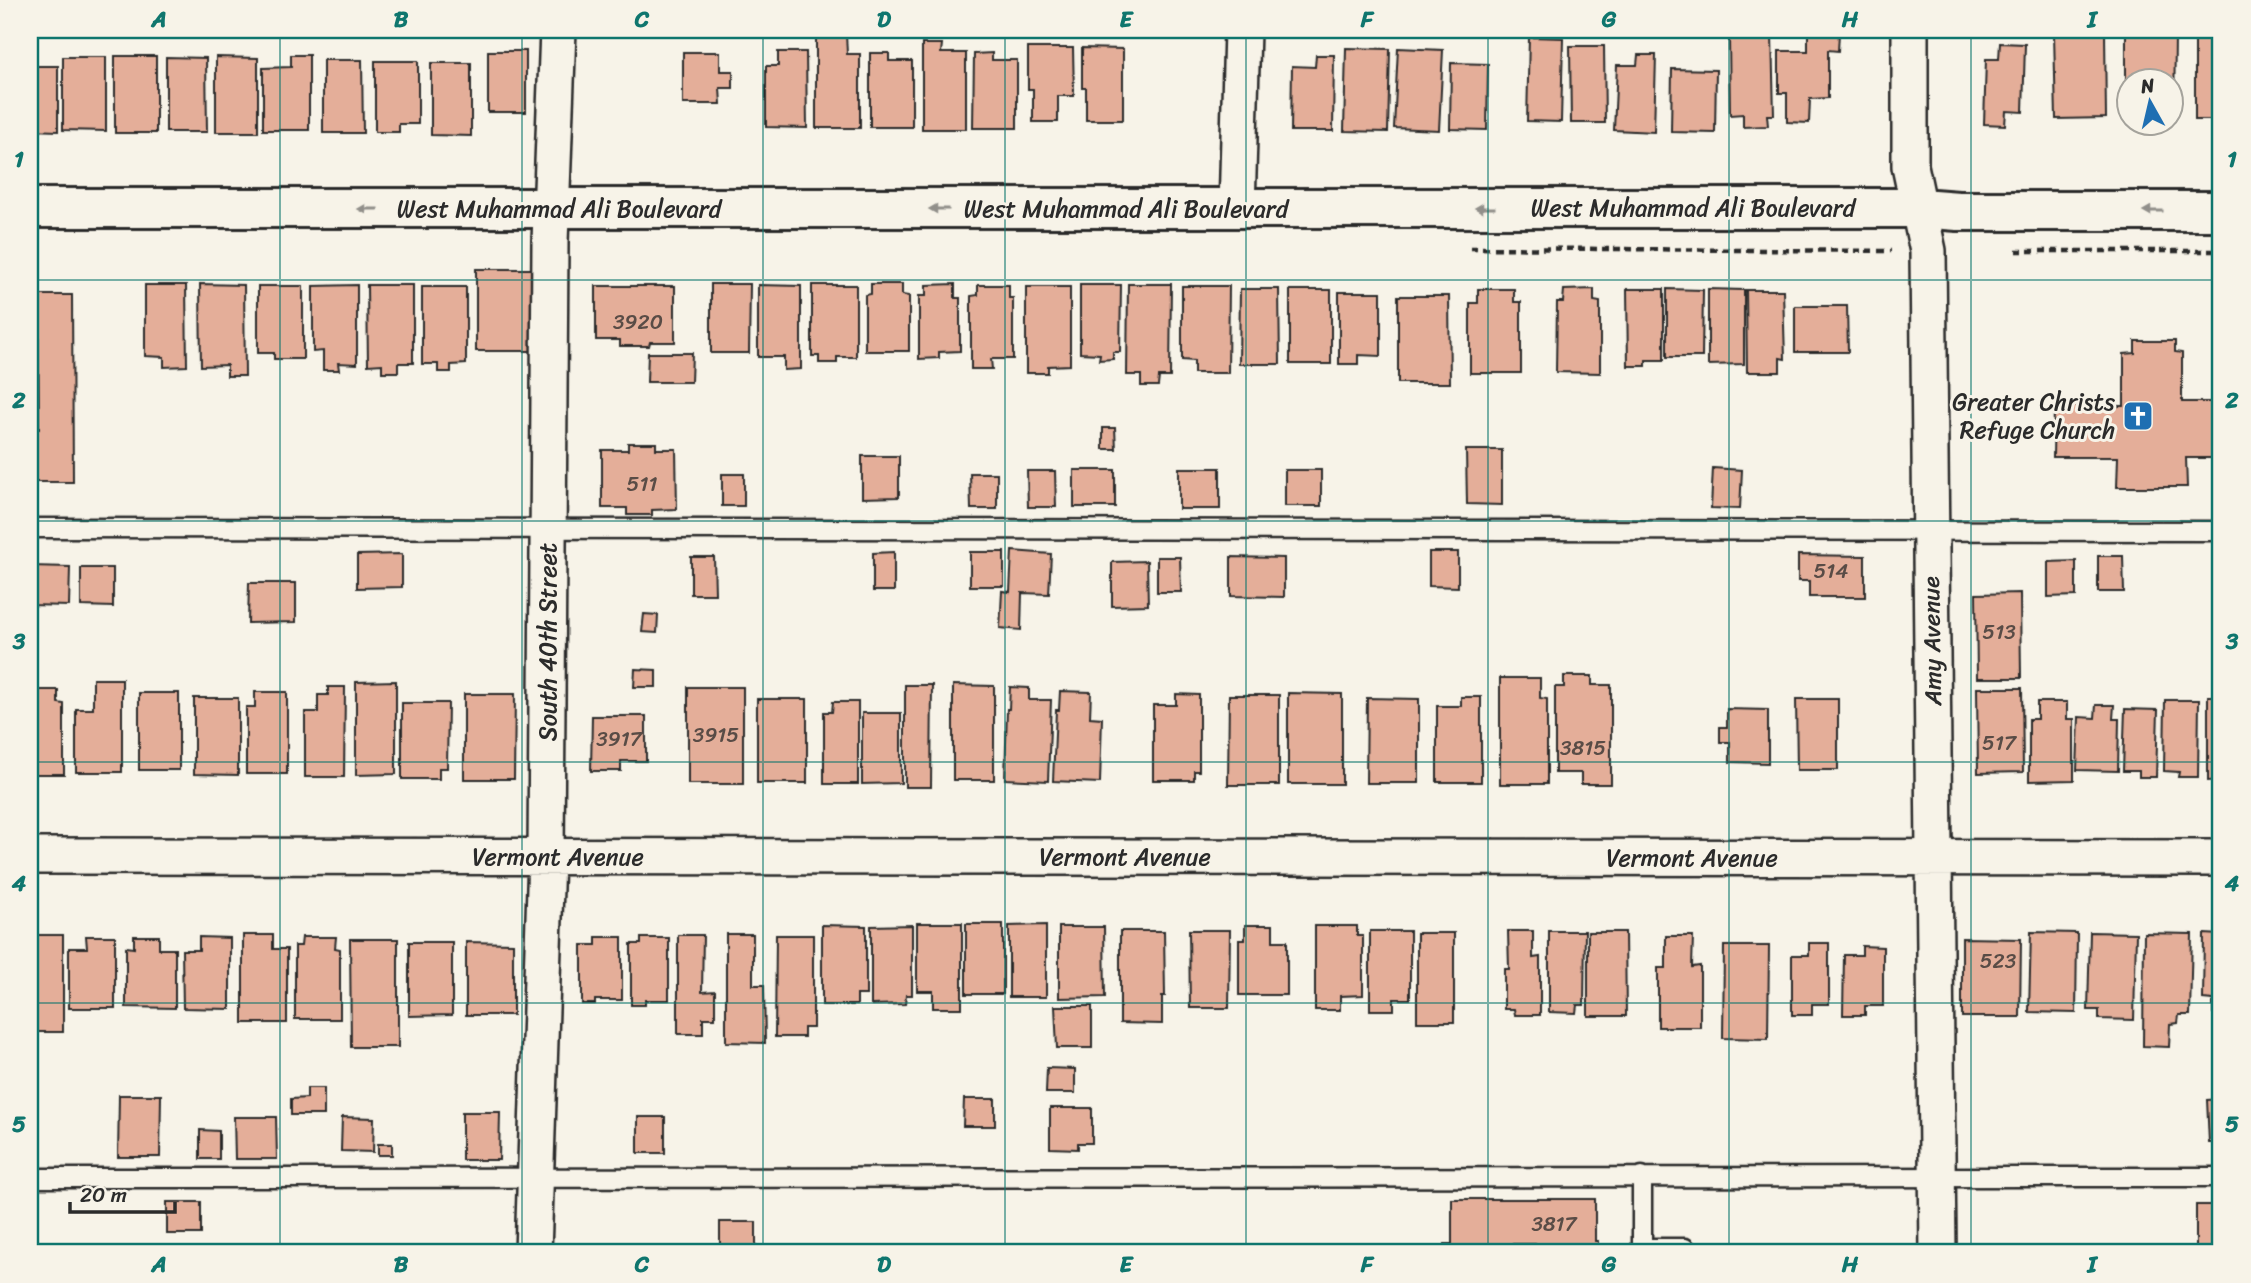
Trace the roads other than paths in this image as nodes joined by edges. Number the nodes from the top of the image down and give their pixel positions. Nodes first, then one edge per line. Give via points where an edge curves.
1 (558, 30) edge
2 (1241, 30) edge
3 (1910, 30) edge
4 (30, 208) edge
5 (1920, 208) junction
6 (552, 209) junction
7 (1237, 209) junction
8 (2221, 211) edge
9 (30, 528) edge
10 (548, 528) junction
11 (1931, 530) junction
12 (2221, 531) edge
13 (30, 856) edge
14 (546, 857) junction
15 (1935, 858) junction
16 (2221, 858) edge
17 (1937, 1176) junction
18 (1642, 1177) junction
19 (2221, 1177) edge
20 (30, 1178) edge
21 (536, 1179) junction
22 (1685, 1248) dead end
23 (533, 1253) edge
24 (1938, 1253) edge

1 - 6 street, South 40th Street
2 - 7 street
3 - 5 street, Amy Avenue via 1910,166
6 -> 4 street, West Muhammad Ali Boulevard
5 -> 7 street, West Muhammad Ali Boulevard
8 -> 5 street, West Muhammad Ali Boulevard
5 - 11 street, Amy Avenue via 1928,251
7 -> 6 street, West Muhammad Ali Boulevard
6 - 10 street, South 40th Street
9 - 10 lane
10 - 11 lane
10 - 14 street, South 40th Street
11 - 12 lane
11 - 15 street, Amy Avenue
13 - 14 street, Vermont Avenue
14 - 15 street, Vermont Avenue
14 - 21 street, South 40th Street
15 - 16 street, Vermont Avenue
15 - 17 street, Amy Avenue
17 - 18 lane
17 - 19 lane
17 - 24 street, Amy Avenue
18 - 21 lane
18 - 22 lane via 1642,1248
20 - 21 lane
21 - 23 street, South 40th Street

